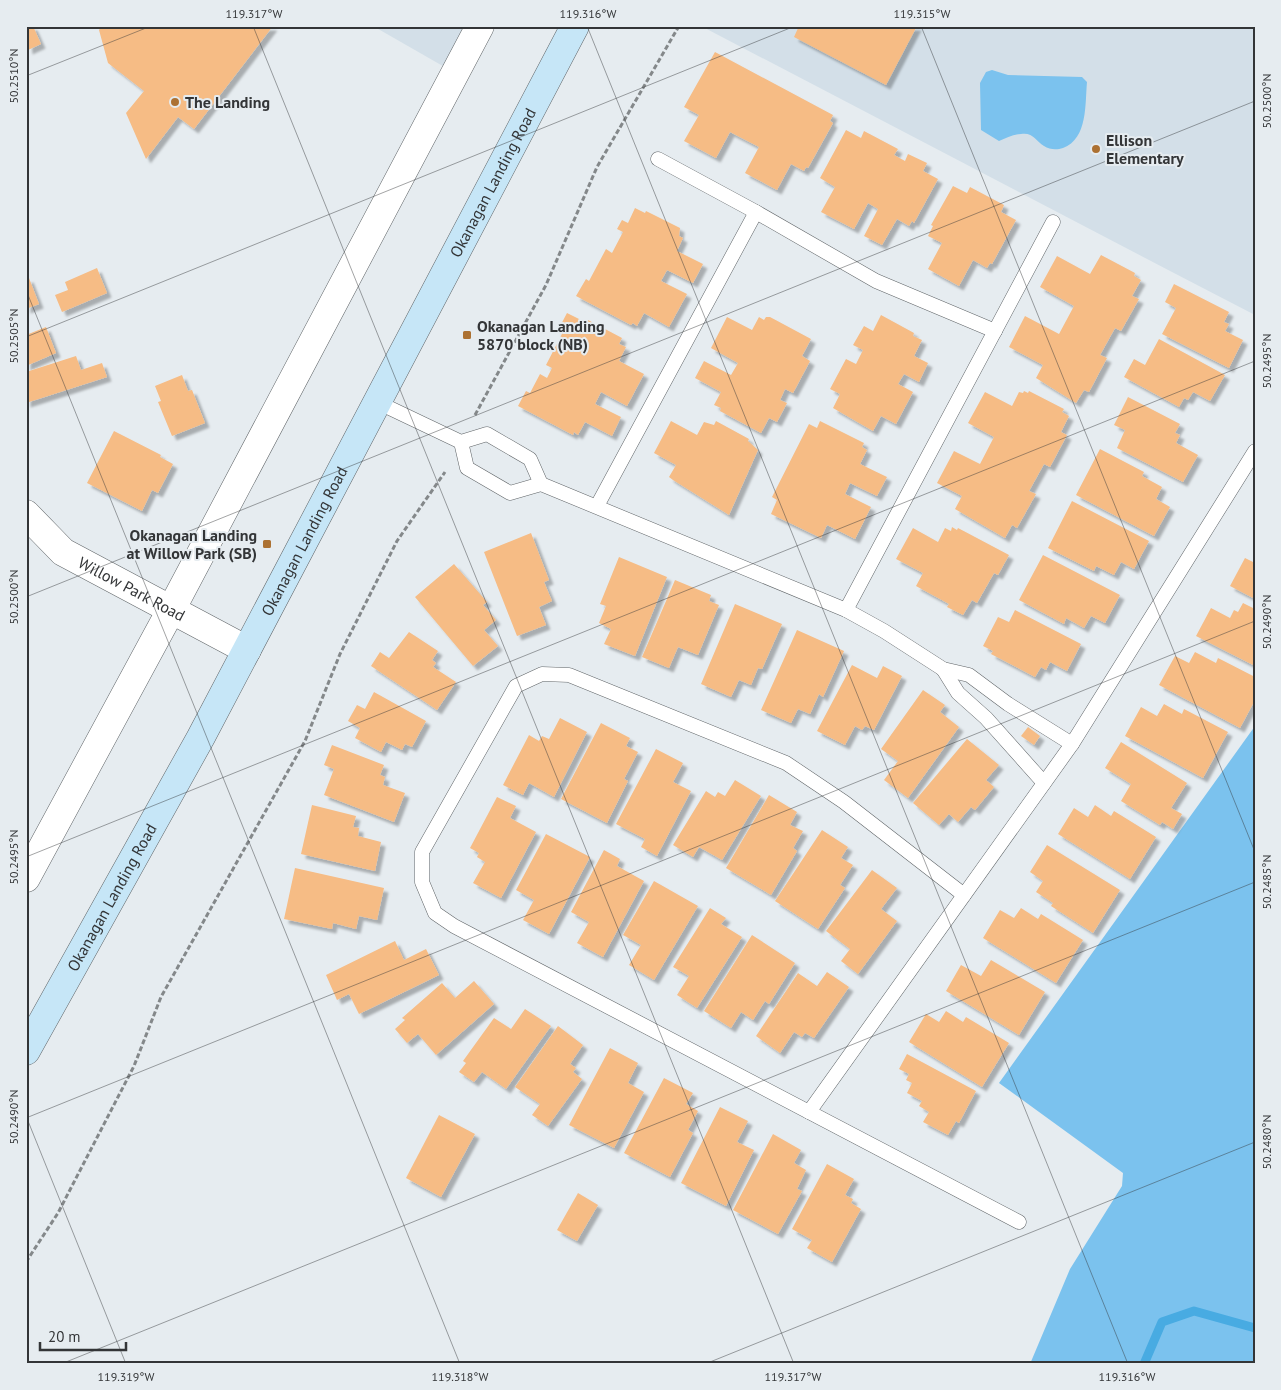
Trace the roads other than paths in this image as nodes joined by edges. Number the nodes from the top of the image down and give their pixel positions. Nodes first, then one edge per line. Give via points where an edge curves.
1 (480, 26) edge
2 (576, 26) edge
3 (658, 159) dead end
4 (756, 212) junction
5 (1053, 222) dead end
6 (995, 331) junction
7 (377, 402) junction
8 (461, 442) junction
9 (1255, 451) edge
10 (541, 484) junction
11 (597, 506) junction
12 (26, 514) edge
13 (172, 610) junction
14 (846, 610) junction
15 (246, 650) junction
16 (943, 669) junction
17 (1072, 744) junction
18 (1044, 782) junction
19 (26, 878) edge
20 (964, 895) junction
21 (47, 1011) junction
22 (26, 1033) edge
23 (26, 1051) edge
24 (809, 1112) junction
25 (1019, 1222) dead end

1 - 13 street
2 - 7 main road, Okanagan Landing Road
3 - 4 lane
4 - 6 lane via 876,281
4 - 11 lane
5 - 6 lane
6 - 14 lane
7 - 8 lane
7 - 15 main road, Okanagan Landing Road
8 - 10 lane via 487,434 530,459
8 - 10 lane via 467,468 510,493
9 - 17 lane
10 - 11 lane
11 - 14 lane
12 - 13 street, Willow Park Road via 64,552
13 - 15 street, Willow Park Road
13 - 19 street
14 - 16 lane
15 - 21 main road, Okanagan Landing Road via 201,737
16 - 17 lane via 969,675
16 - 18 lane via 958,693 986,718
17 - 18 lane
18 - 20 lane
20 - 24 lane
20 - 24 lane via 844,802 786,763 568,675 542,674 516,686 422,852 422,882 435,913
21 - 22 main road
21 - 23 main road, Okanagan Landing Road
24 - 25 lane

